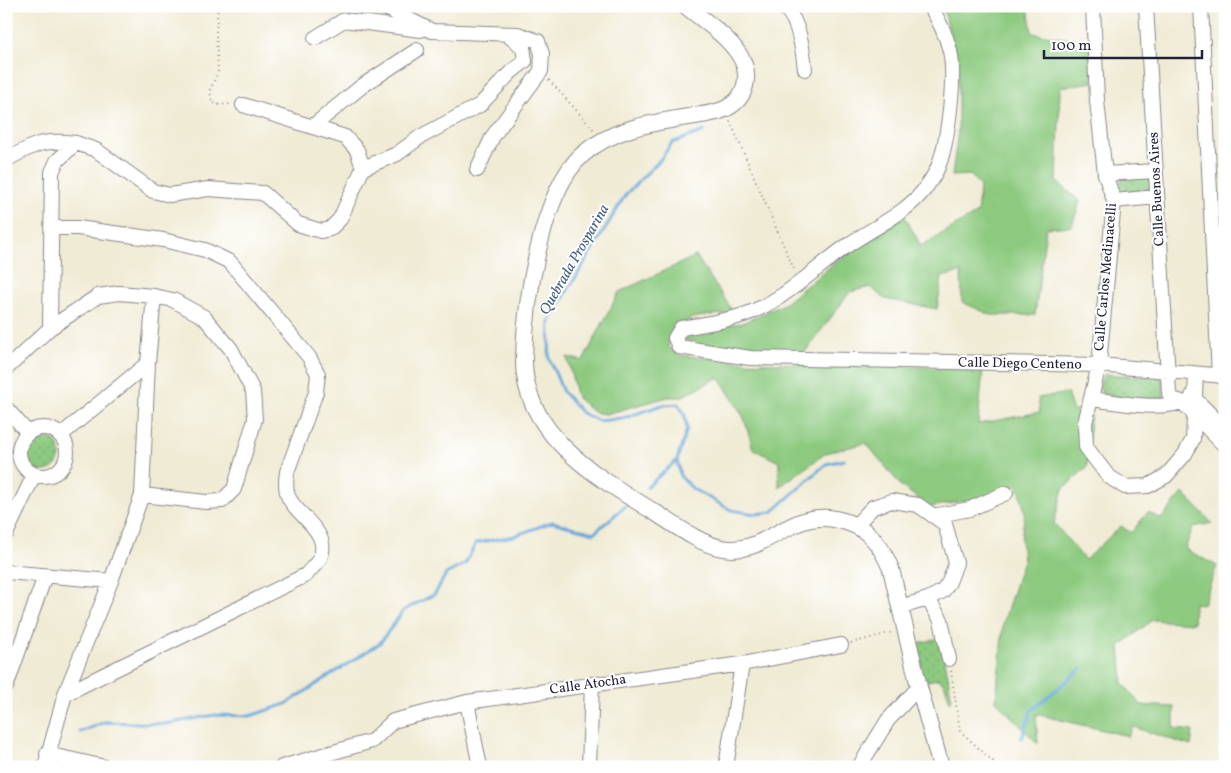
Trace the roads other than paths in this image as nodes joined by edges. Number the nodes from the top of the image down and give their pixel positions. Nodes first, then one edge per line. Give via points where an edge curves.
1 (382, 6) edge
2 (686, 6) edge
3 (782, 6) edge
4 (930, 6) edge
5 (1093, 6) edge
6 (1146, 6) edge
7 (1201, 6) edge
8 (432, 31) junction
9 (506, 34) junction
10 (315, 38) dead end
11 (417, 50) dead end
12 (804, 69) dead end
13 (242, 105) road end
14 (312, 127) junction
15 (76, 143) junction
16 (6, 160) edge
17 (363, 168) junction
18 (476, 170) dead end
19 (1156, 171) junction
20 (1105, 174) junction
21 (1157, 197) junction
22 (1114, 201) junction
23 (52, 228) junction
24 (154, 296) junction
25 (50, 328) junction
26 (148, 363) junction
27 (1099, 365) junction
28 (6, 369) edge
29 (1167, 372) junction
30 (1222, 376) edge
31 (1190, 378) junction
32 (1091, 399) junction
33 (1185, 401) junction
34 (6, 408) edge
35 (1225, 429) edge
36 (28, 433) junction
37 (60, 435) junction
38 (1225, 446) edge
39 (34, 475) junction
40 (1006, 493) dead end
41 (142, 495) junction
42 (932, 516) junction
43 (856, 525) junction
44 (6, 534) edge
45 (6, 572) edge
46 (45, 576) junction
47 (111, 581) junction
48 (928, 599) junction
49 (900, 607) junction
50 (841, 646) road end
51 (949, 659) road end
52 (742, 664) junction
53 (592, 684) junction
54 (6, 687) edge
55 (919, 687) junction
56 (65, 694) junction
57 (467, 702) junction
58 (46, 761) edge
59 (105, 767) edge
60 (282, 767) edge
61 (480, 767) edge
62 (589, 767) edge
63 (726, 767) edge
64 (859, 767) edge
65 (941, 767) edge

1 - 8 street
2 - 43 main road via 738,53 746,70 746,86 740,97 725,110 632,128 603,139 581,156 560,184 546,223 529,295 524,360 528,393 544,424 572,457 612,486 683,529 722,548 756,543 818,516
3 - 12 street via 802,42
4 - 27 street, Calle Diego Centeno via 940,22 950,52 952,78 948,125 938,168 924,190 908,206 760,308 738,317 681,328 675,338 679,347 741,357
5 - 20 street, Calle Carlos Medinacelli via 1097,101
6 - 19 street, Calle Buenos Aires
7 - 30 street
8 - 9 street
8 - 10 street via 344,20
9 - 17 street via 523,47 525,61 480,105 420,137 397,154
9 - 18 street via 518,34 538,41 542,54 541,72 493,136
11 - 14 street via 362,86
13 - 14 street
14 - 17 street via 344,137 357,150
15 - 16 street via 39,142
15 - 17 street via 96,150 154,191 170,195 208,189 263,193 298,224 320,231 330,228 340,219
15 - 23 street via 57,161 52,172
19 - 20 street
19 - 21 street, Calle Buenos Aires
20 - 22 street, Calle Carlos Medinacelli
21 - 22 street
21 - 29 street, Calle Buenos Aires
22 - 27 street, Calle Carlos Medinacelli
23 - 25 street
23 - 56 street via 78,228 163,240 204,250 230,262 309,357 318,374 316,392 287,472 286,485 289,498 312,523 321,541 320,559 306,575
24 - 25 street via 119,293 98,296
24 - 26 street
24 - 41 street via 172,300 204,317 231,349 253,391 255,419 234,489 222,501
25 - 28 street
26 - 37 street
26 - 41 street
27 - 29 street, Calle Diego Centeno
27 - 32 street, Calle Carlos Medinacelli
29 - 31 street, Calle Diego Centeno
29 - 33 street, Calle Buenos Aires
30 - 31 street, Calle Diego Centeno
31 - 33 street
31 - 33 street via 1174,383
32 - 33 street via 1170,405
32 - 33 street, Calle Carlos Medinacelli via 1085,423 1086,447 1108,476 1125,487 1148,486 1166,476 1186,454 1193,439
33 - 35 street
33 - 38 street
34 - 36 street
36 - 37 street via 41,428
36 - 39 street via 19,447 19,456
37 - 39 street via 67,450 63,466 50,476
39 - 44 street
40 - 42 street via 970,509
41 - 47 street
42 - 43 street via 918,505 892,501 873,506
42 - 48 street via 944,524 956,563 943,592
43 - 49 main road via 872,536 883,551
45 - 46 street
46 - 47 street
46 - 54 street
47 - 56 street
48 - 49 street
48 - 51 street via 941,620
49 - 55 main road
50 - 52 street, Calle Atocha
52 - 53 street, Calle Atocha
52 - 63 street
53 - 57 street, Calle Atocha
53 - 62 street
55 - 64 street via 888,720
55 - 65 main road
56 - 58 street
57 - 60 street, Calle Atocha via 393,721 372,741
57 - 61 street
58 - 59 street

